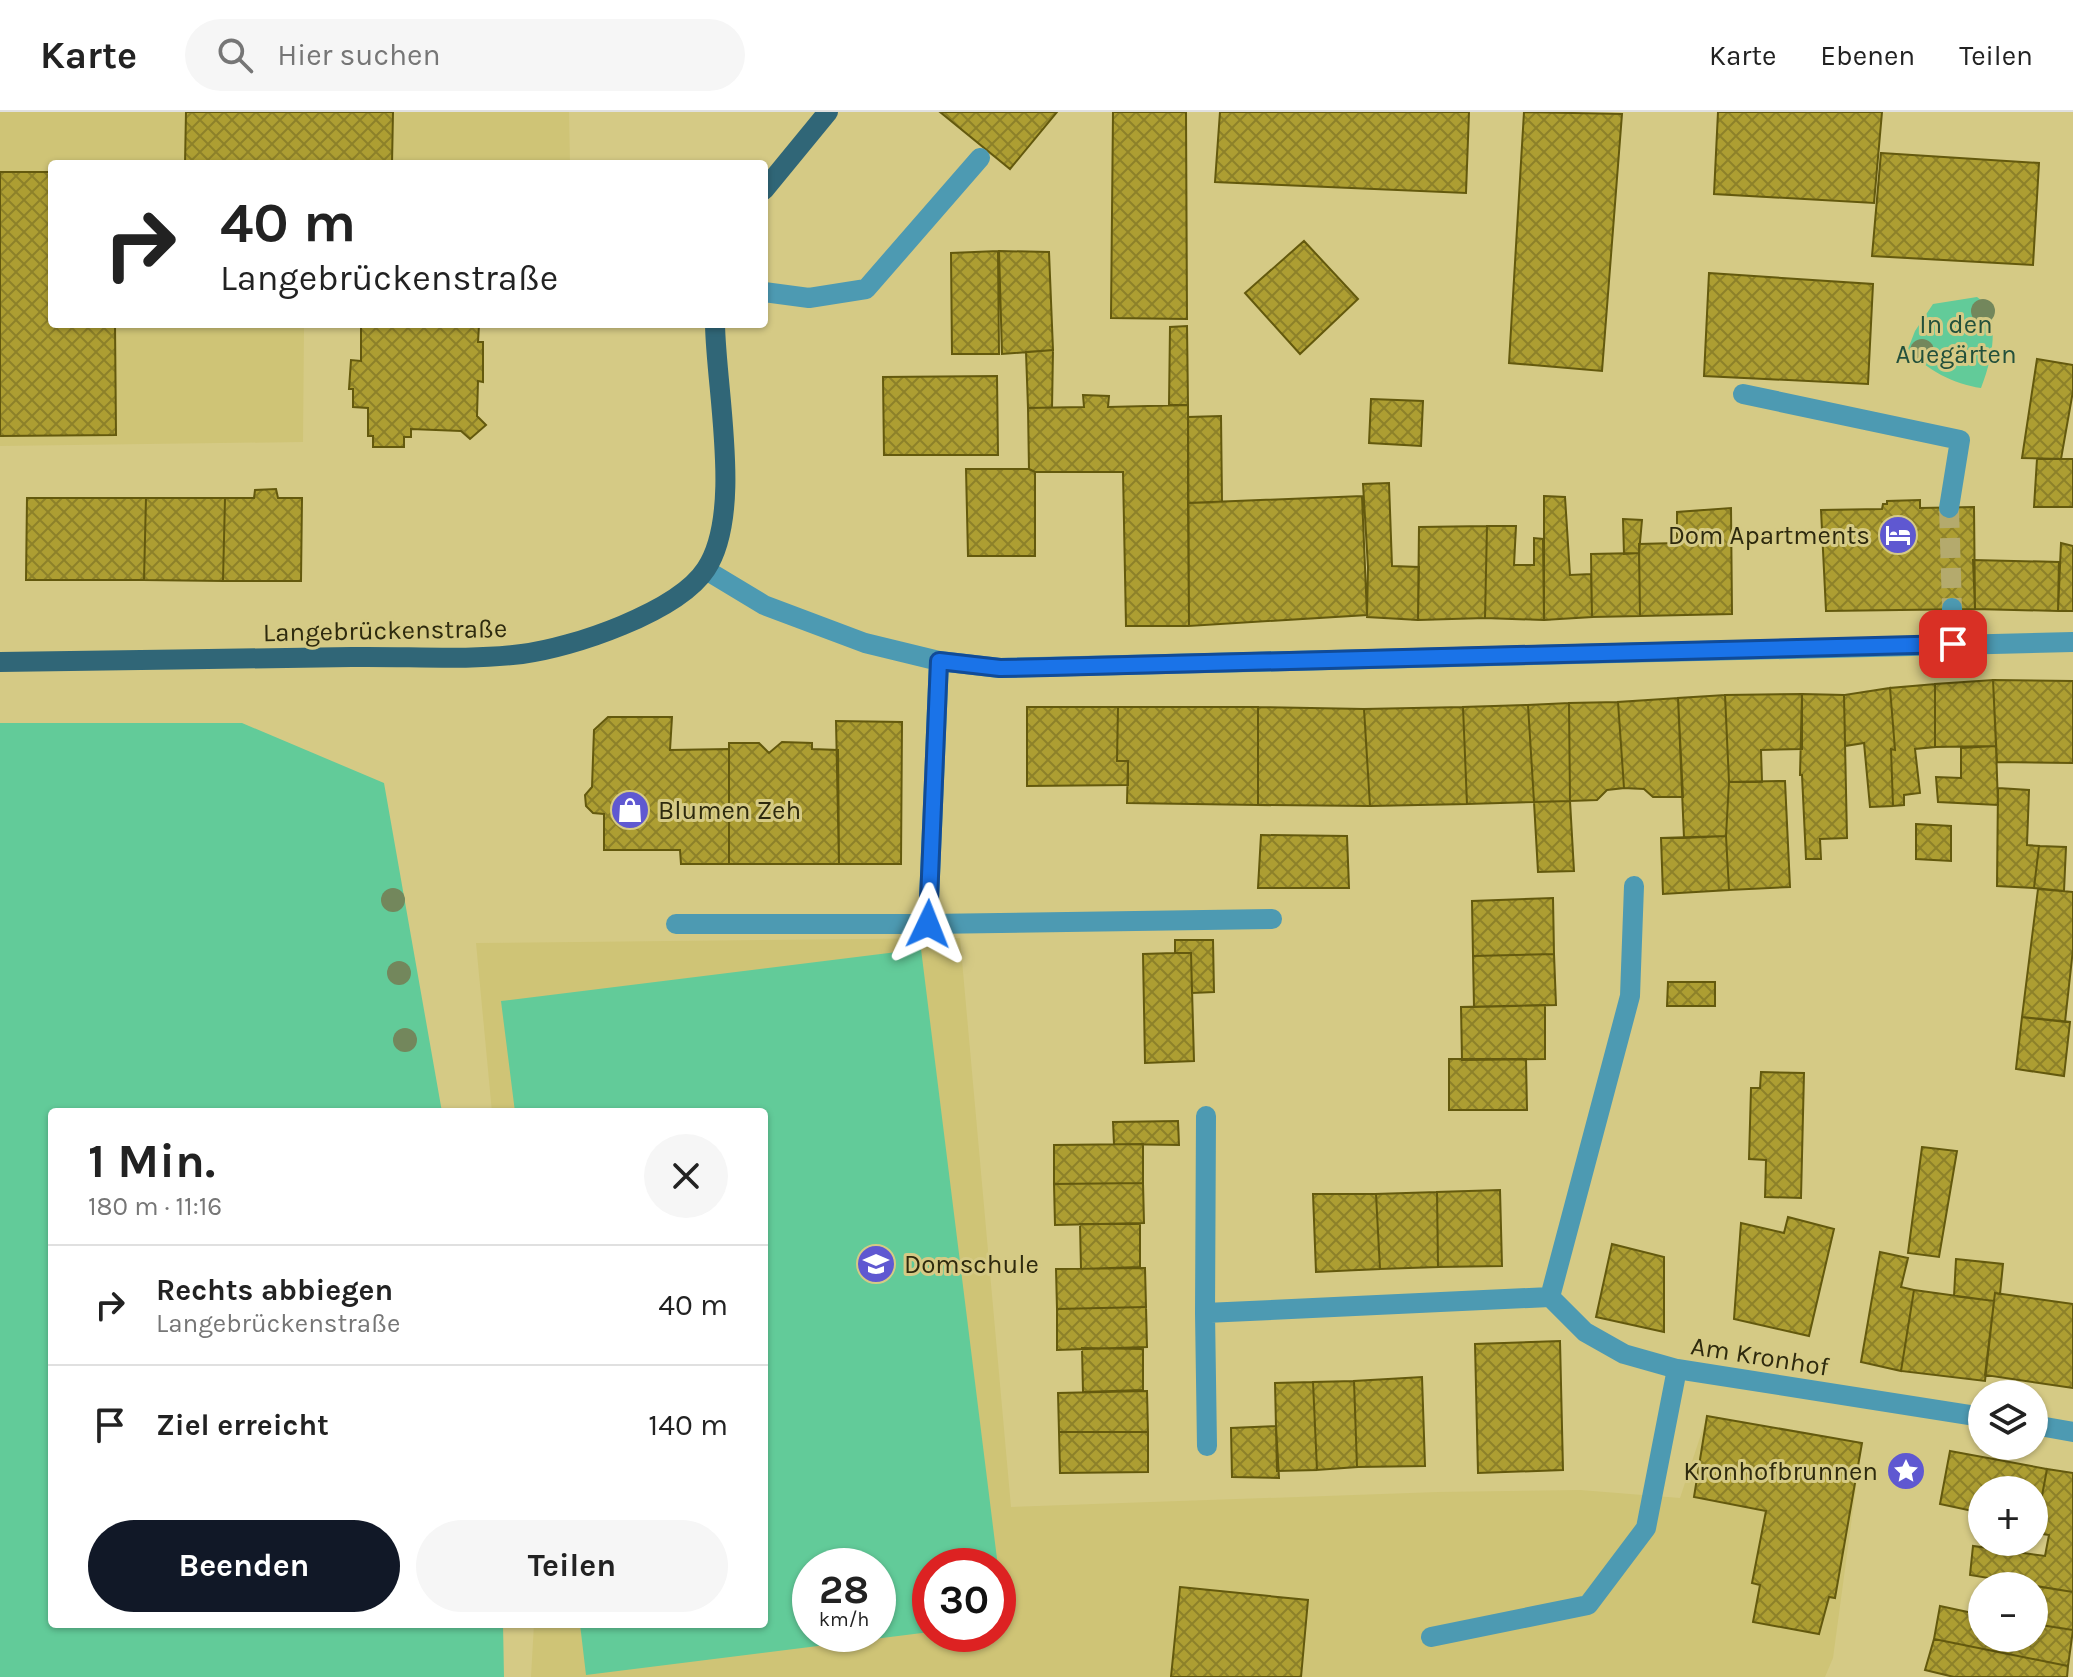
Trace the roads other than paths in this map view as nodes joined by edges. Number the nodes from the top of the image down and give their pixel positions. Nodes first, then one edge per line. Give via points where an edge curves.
1 (828, 112) edge
2 (980, 158) dead end
3 (768, 185) edge
4 (768, 293) edge
5 (715, 328) edge
6 (1743, 394) dead end
7 (1949, 508) tunnel mouth
8 (706, 570) junction
9 (1952, 608) tunnel mouth
10 (2073, 642) edge
11 (1953, 644) junction
12 (939, 661) junction
13 (0, 662) edge
14 (1634, 886) dead end
15 (1272, 919) dead end
16 (676, 924) dead end
17 (928, 924) junction
18 (1206, 1116) dead end
19 (1550, 1297) junction
20 (1205, 1313) junction
21 (1677, 1369) junction
22 (1968, 1415) edge
23 (2048, 1428) edge
24 (2073, 1432) edge
25 (1207, 1446) dead end
26 (1431, 1637) dead end

1 - 3 main road
2 - 4 street via 866,289 809,298
5 - 8 main road via 724,514 719,543
6 - 7 street via 1960,440
8 - 12 street via 792,618
8 - 13 main road, Langebrückenstraße via 666,605 570,644 525,654
9 - 11 street
10 - 11 street
11 - 12 street via 1065,667 1000,668
12 - 17 street
14 - 19 street via 1630,996
15 - 17 street
16 - 17 street
18 - 20 street
19 - 20 street
19 - 21 street, Am Kronhof via 1585,1332 1624,1354
20 - 25 street
21 - 22 street, Am Kronhof
21 - 26 street via 1646,1528 1588,1605
23 - 24 street

